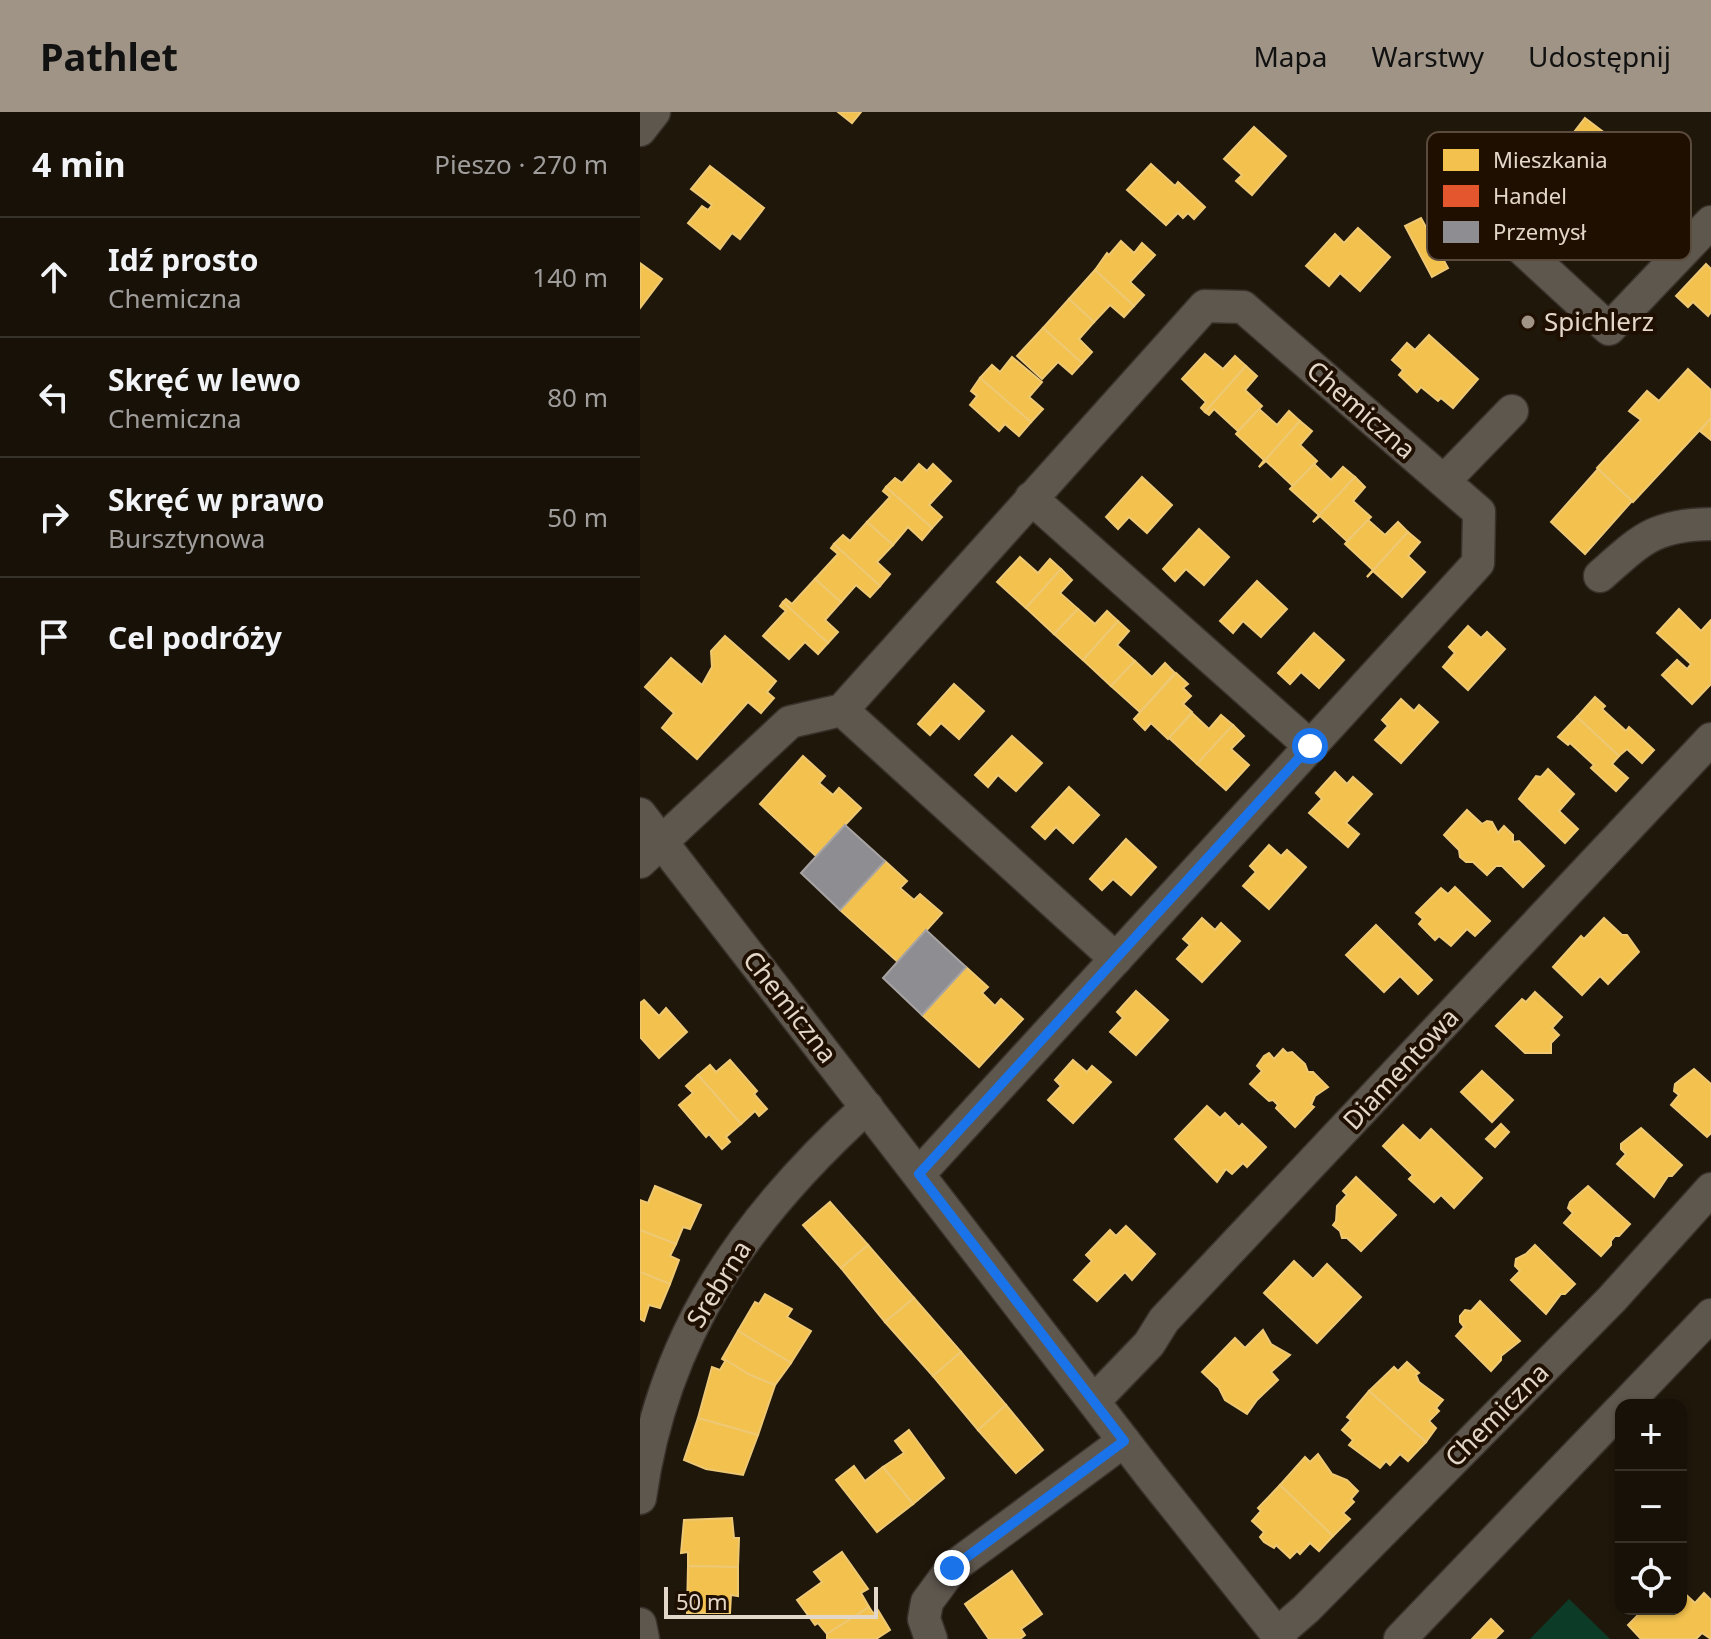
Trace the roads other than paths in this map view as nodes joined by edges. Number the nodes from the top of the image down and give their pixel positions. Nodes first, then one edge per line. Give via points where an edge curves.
1 (654, 112) edge
2 (640, 130) edge
3 (1711, 222) edge
4 (1691, 243) edge
5 (1534, 260) edge
6 (1675, 260) edge
7 (1512, 411) dead end
8 (1444, 481) junction
9 (1031, 498) junction
10 (1711, 524) edge
11 (1600, 576) dead end
12 (842, 710) junction
13 (1711, 739) edge
14 (1310, 746) junction
15 (640, 814) edge
16 (651, 851) edge
17 (1116, 959) junction
18 (867, 1107) junction
19 (919, 1174) junction
20 (1711, 1189) edge
21 (1711, 1315) edge
22 (1631, 1399) edge
23 (1094, 1401) junction
24 (1615, 1415) edge
25 (1124, 1441) junction
26 (640, 1498) edge
27 (640, 1624) edge
28 (1279, 1636) edge
29 (643, 1639) edge
30 (931, 1639) edge
31 (1400, 1639) edge

1 - 2 street
3 - 4 street
5 - 6 street via 1609,329
7 - 8 street
8 - 9 street, Chemiczna via 1243,307 1205,306
8 - 14 street, Chemiczna via 1479,512 1478,563
9 - 12 street, Chemiczna
9 - 14 street
10 - 11 street via 1659,530
12 - 16 street via 790,722
12 - 17 street
13 - 23 street, Diamentowa via 1164,1320 1149,1344
14 - 17 street, Chemiczna
15 - 16 street, Chemiczna
16 - 18 street, Chemiczna
17 - 19 street, Chemiczna
18 - 19 street, Chemiczna
18 - 26 street, Srebrna via 835,1136 724,1267 662,1396
19 - 23 street, Chemiczna
20 - 28 street, Chemiczna via 1612,1299
21 - 22 street
23 - 25 street, Chemiczna
24 - 31 street
25 - 28 street, Chemiczna
25 - 30 street via 952,1568 927,1602 924,1619
27 - 29 street

